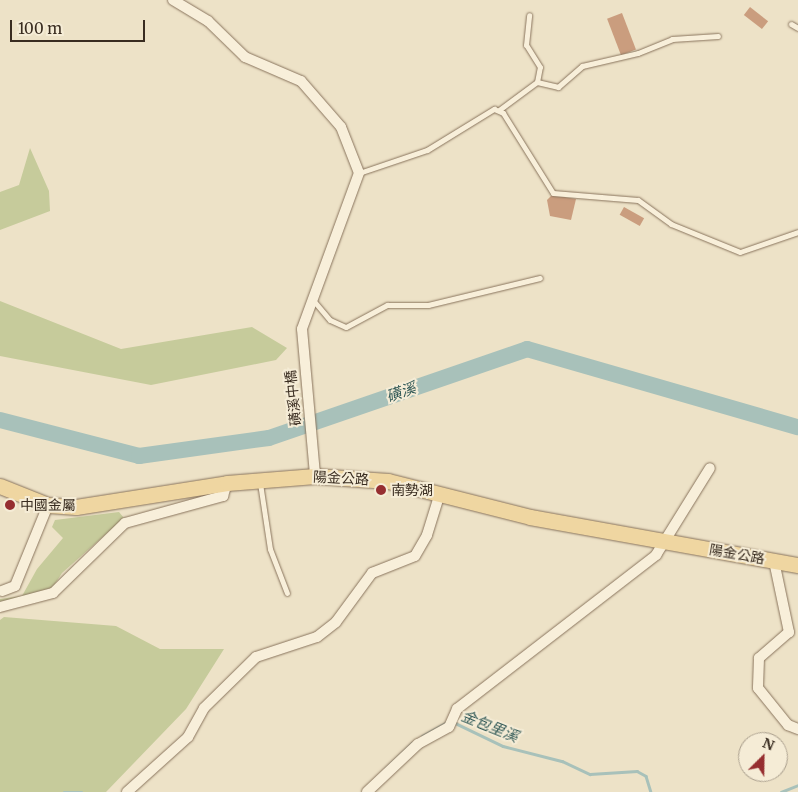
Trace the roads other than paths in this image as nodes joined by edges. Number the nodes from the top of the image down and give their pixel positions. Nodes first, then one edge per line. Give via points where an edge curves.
1 (173, 0) edge
2 (529, 15) dead end
3 (791, 24) dead end
4 (798, 28) edge
5 (718, 36) dead end
6 (537, 82) junction
7 (499, 110) junction
8 (359, 173) junction
9 (798, 232) edge
10 (540, 278) dead end
11 (313, 300) junction
12 (710, 468) dead end
13 (315, 476) junction
14 (259, 480) junction
15 (227, 483) junction
16 (0, 486) edge
17 (440, 493) junction
18 (48, 505) junction
19 (666, 542) junction
20 (774, 560) junction
21 (798, 565) edge
22 (2, 590) dead end
23 (288, 593) dead end
24 (0, 607) edge
25 (798, 729) edge
26 (127, 792) edge
27 (367, 792) edge

1 - 8 street via 208,21 245,57 301,81 341,127
2 - 6 lane via 526,45 540,67
3 - 4 lane
5 - 6 lane via 672,39 638,53 582,66 558,87
6 - 7 lane
7 - 8 lane via 428,150
7 - 9 lane via 553,193 638,200 671,224 740,252
8 - 11 street
10 - 11 lane via 428,305 387,305 346,327 330,320
11 - 13 street, 磺溪中橋 via 301,339
12 - 19 street
13 - 14 main road, 陽金公路
13 - 17 main road, 陽金公路 via 388,481
14 - 15 main road, 陽金公路
14 - 23 lane via 270,549
15 - 18 main road, 陽金公路 via 76,507
15 - 24 street via 223,496 125,523 53,593
16 - 18 main road, 陽金公路
17 - 19 main road, 陽金公路 via 530,517
17 - 26 street via 427,535 415,556 372,573 336,622 317,636 256,658 204,708 188,737
18 - 22 street via 14,586
19 - 20 main road, 陽金公路
19 - 27 street via 656,555 451,722 418,744
20 - 21 main road, 陽金公路
20 - 25 street via 788,632 759,658 758,688 788,725

